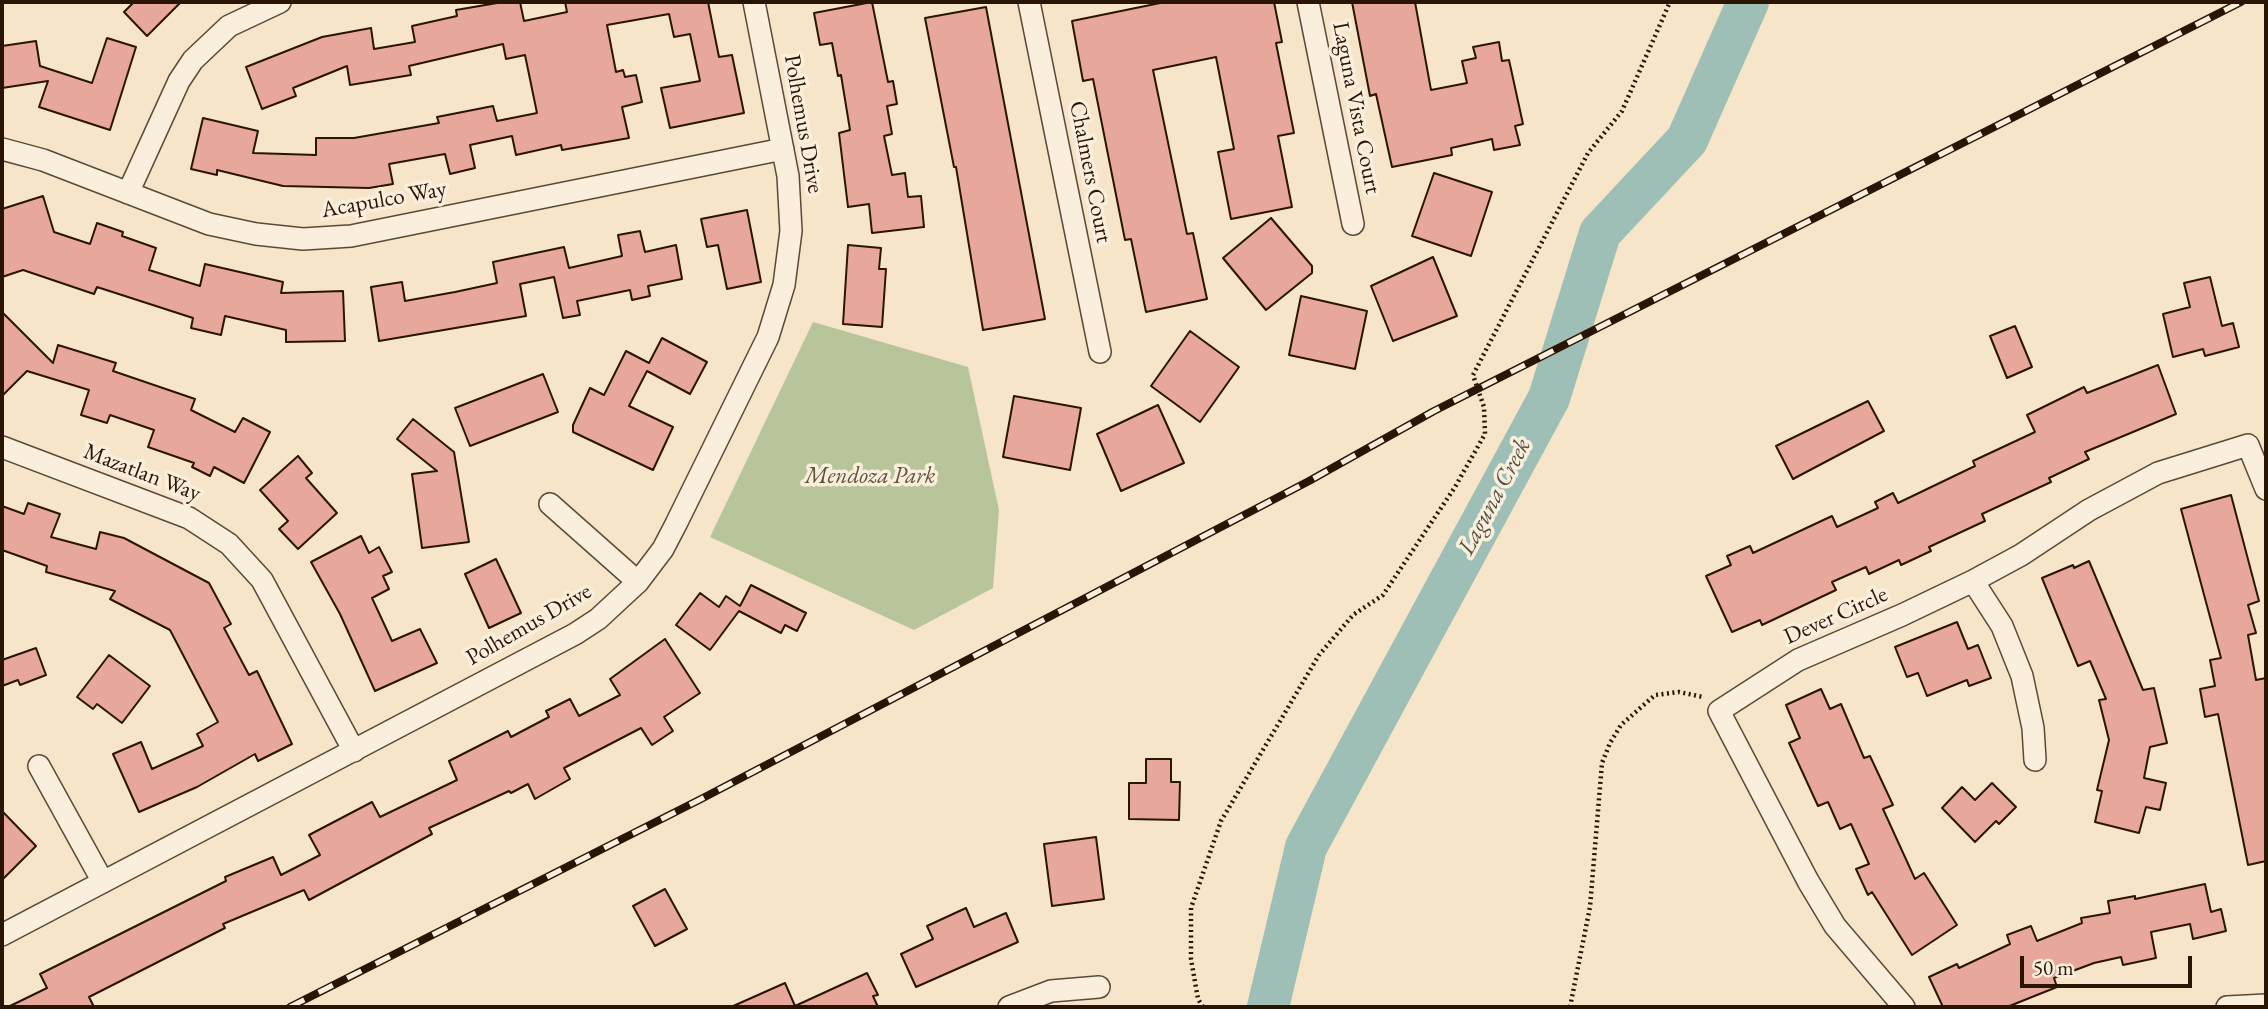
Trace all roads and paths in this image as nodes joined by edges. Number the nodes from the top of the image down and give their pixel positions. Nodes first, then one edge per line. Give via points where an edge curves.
1 (280, 2) edge
2 (754, 2) edge
3 (1029, 2) edge
4 (1308, 2) edge
5 (1670, 2) edge
6 (2, 149) edge
7 (783, 149) junction
8 (128, 193) junction
9 (1353, 224) dead end
10 (1100, 352) dead end
11 (2, 447) edge
12 (2266, 489) edge
13 (550, 504) dead end
14 (1973, 581) junction
15 (638, 582) junction
16 (1720, 711) junction
17 (354, 751) junction
18 (2035, 760) dead end
19 (39, 766) dead end
20 (103, 882) junction
21 (2, 935) edge
22 (1099, 987) dead end
23 (2266, 1005) edge
24 (1009, 1007) edge
25 (1203, 1007) edge
26 (1570, 1007) edge
27 (1904, 1007) edge
28 (2227, 1007) edge

1 - 8 street via 229,26 193,60
2 - 7 street, Polhemus Drive
3 - 10 street, Chalmers Court
4 - 9 street, Laguna Vista Court
5 - 25 path via 1622,111 1588,153 1473,375 1484,407 1485,434 1383,596 1353,615 1320,655 1221,821 1191,908 1191,959
6 - 8 street, Acapulco Way
7 - 8 street, Acapulco Way via 327,238 256,234 209,223
7 - 15 street, Polhemus Drive via 791,231 777,311 676,524
11 - 17 street, Mazatlan Way via 189,517 229,544 262,580
12 - 14 street, Dever Circle via 2248,445 2207,456 2134,484
13 - 15 street
14 - 16 street, Dever Circle via 1798,660
14 - 18 street via 2002,626 2022,676
15 - 17 street, Polhemus Drive via 575,634
16 - 26 path via 1714,703 1689,692 1655,695 1621,725 1610,743 1602,763 1590,906
16 - 27 street via 1835,926
17 - 20 street, Polhemus Drive
19 - 20 street
20 - 21 street, Polhemus Drive
22 - 24 street via 1051,991
23 - 28 street

